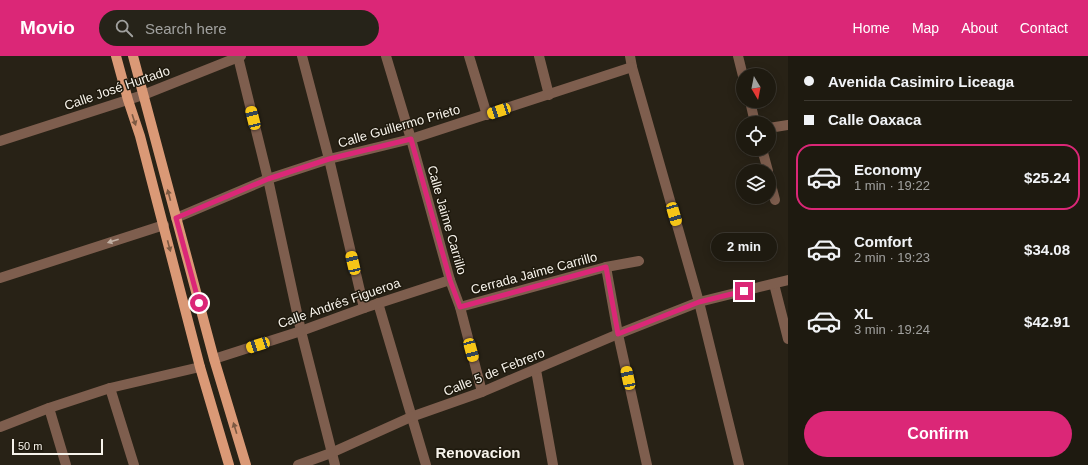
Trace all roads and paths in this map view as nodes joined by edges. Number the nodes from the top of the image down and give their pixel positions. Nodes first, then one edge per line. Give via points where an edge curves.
1 (116, 56) edge
2 (133, 56) edge
3 (240, 56) edge
4 (302, 56) edge
5 (386, 56) edge
6 (469, 56) edge
7 (539, 56) edge
8 (630, 56) edge
9 (738, 56) edge
10 (632, 67) junction
11 (741, 68) edge
12 (143, 95) junction
13 (549, 95) junction
14 (128, 100) junction
15 (487, 115) junction
16 (788, 125) edge
17 (776, 127) edge
18 (411, 139) junction
19 (0, 141) edge
20 (329, 159) junction
21 (268, 179) junction
22 (176, 218) junction
23 (164, 225) junction
24 (639, 261) dead end
25 (606, 267) junction
26 (0, 278) edge
27 (450, 280) junction
28 (788, 280) edge
29 (774, 284) junction
30 (699, 302) junction
31 (378, 303) junction
32 (460, 307) junction
33 (364, 308) junction
34 (301, 330) junction
35 (618, 334) junction
36 (788, 339) edge
37 (214, 359) junction
38 (200, 366) junction
39 (536, 370) junction
40 (110, 388) junction
41 (482, 392) junction
42 (49, 408) junction
43 (411, 417) junction
44 (0, 427) edge
45 (332, 453) junction
46 (66, 465) edge
47 (134, 465) edge
48 (229, 465) edge
49 (246, 465) edge
50 (298, 465) edge
51 (335, 465) edge
52 (426, 465) edge
53 (554, 465) edge
54 (647, 465) edge
55 (739, 465) edge

1 - 14 main road
2 - 12 main road
3 - 12 street, Calle José Hurtado
3 - 21 street
4 - 20 street
5 - 18 street, Calle Jaime Carrillo
6 - 15 street
7 - 13 street
8 - 10 street
9 - 11 street
10 - 13 street, Calle Guillermo Prieto
10 - 30 street
12 - 14 street, Calle José Hurtado
22 -> 12 main road
13 - 15 street, Calle Guillermo Prieto
14 - 19 street, Calle José Hurtado
14 -> 23 main road
15 - 18 street, Calle Guillermo Prieto
16 - 17 street
18 - 20 street, Calle Guillermo Prieto
18 - 27 street, Calle Jaime Carrillo
20 - 21 street, Calle Guillermo Prieto
20 - 33 street
21 - 22 street, Calle Guillermo Prieto
21 - 34 street
22 - 37 main road
23 -> 26 street
23 -> 38 main road
24 - 25 street, Cerrada Jaime Carrillo
25 - 32 street, Cerrada Jaime Carrillo
25 - 35 street
27 - 31 street, Calle Andrés Figueroa
27 - 32 street, Calle Jaime Carrillo
28 - 29 street, Calle 5 de Febrero
29 - 30 street, Calle 5 de Febrero
29 - 36 street
30 - 35 street, Calle 5 de Febrero
30 - 55 street
31 - 33 street, Calle Andrés Figueroa
31 - 43 street
32 - 41 street, Calle Jaime Carrillo
33 - 34 street, Calle Andrés Figueroa
34 - 37 street, Calle Andrés Figueroa
34 - 45 street
35 - 39 street, Calle 5 de Febrero
35 - 54 street
49 -> 37 main road
38 - 40 street
38 - 48 main road
39 - 41 street, Calle 5 de Febrero
39 - 53 street
40 - 42 street
40 - 47 street
41 - 43 street, Calle 5 de Febrero
42 - 44 street
42 - 46 street
43 - 45 street, Calle 5 de Febrero
43 - 52 street
45 - 50 street, Calle 5 de Febrero
45 - 51 street

